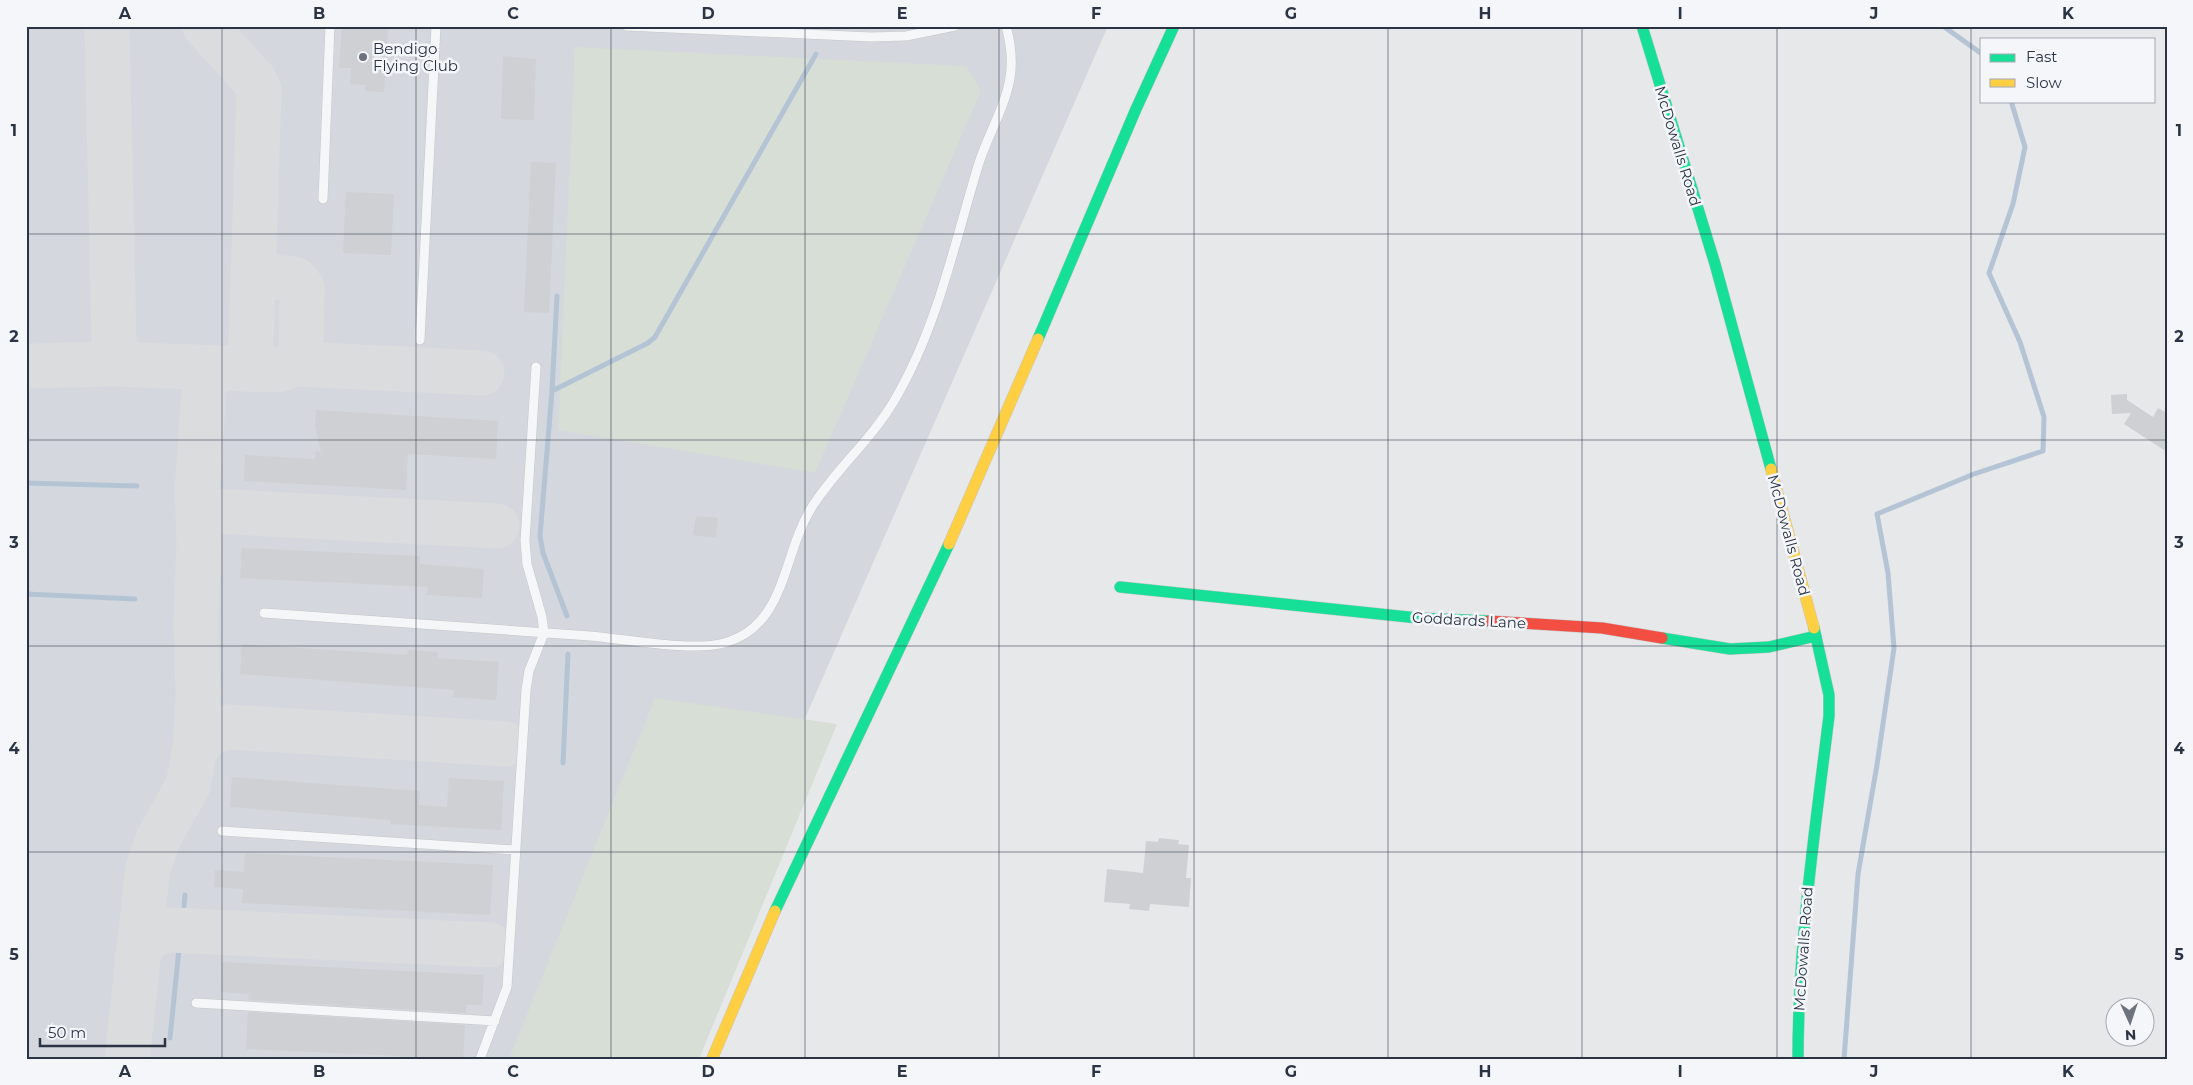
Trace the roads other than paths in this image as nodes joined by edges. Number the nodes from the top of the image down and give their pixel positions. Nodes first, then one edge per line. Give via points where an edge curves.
1 (330, 26) edge
2 (436, 26) edge
3 (626, 26) edge
4 (955, 26) edge
5 (1006, 26) edge
6 (1174, 26) edge
7 (1642, 26) edge
8 (323, 199) dead end
9 (420, 340) dead end
10 (536, 367) dead end
11 (1120, 587) dead end
12 (264, 614) dead end
13 (544, 633) junction
14 (1816, 636) junction
15 (222, 831) dead end
16 (514, 850) junction
17 (196, 1003) dead end
18 (495, 1021) junction
19 (480, 1059) edge
20 (712, 1059) edge
21 (1798, 1059) edge

1 - 8 lane
2 - 9 lane
3 - 4 lane via 871,37 906,36
5 - 13 lane via 1012,55 1010,82 981,159 942,292 924,340 893,404 811,507 796,539 779,594 762,621 751,631 724,644 706,646
6 - 20 street via 983,469 768,929
7 - 14 street, McDowalls Road via 1715,264
10 - 13 lane via 525,541 527,564
11 - 14 street, Goddards Lane via 1418,618 1602,628 1730,649 1769,648
12 - 13 lane
13 - 16 lane via 526,690
14 - 21 street, McDowalls Road via 1829,695 1829,716 1806,899 1798,999
15 - 16 lane
16 - 18 lane via 507,987
17 - 18 lane
18 - 19 lane

